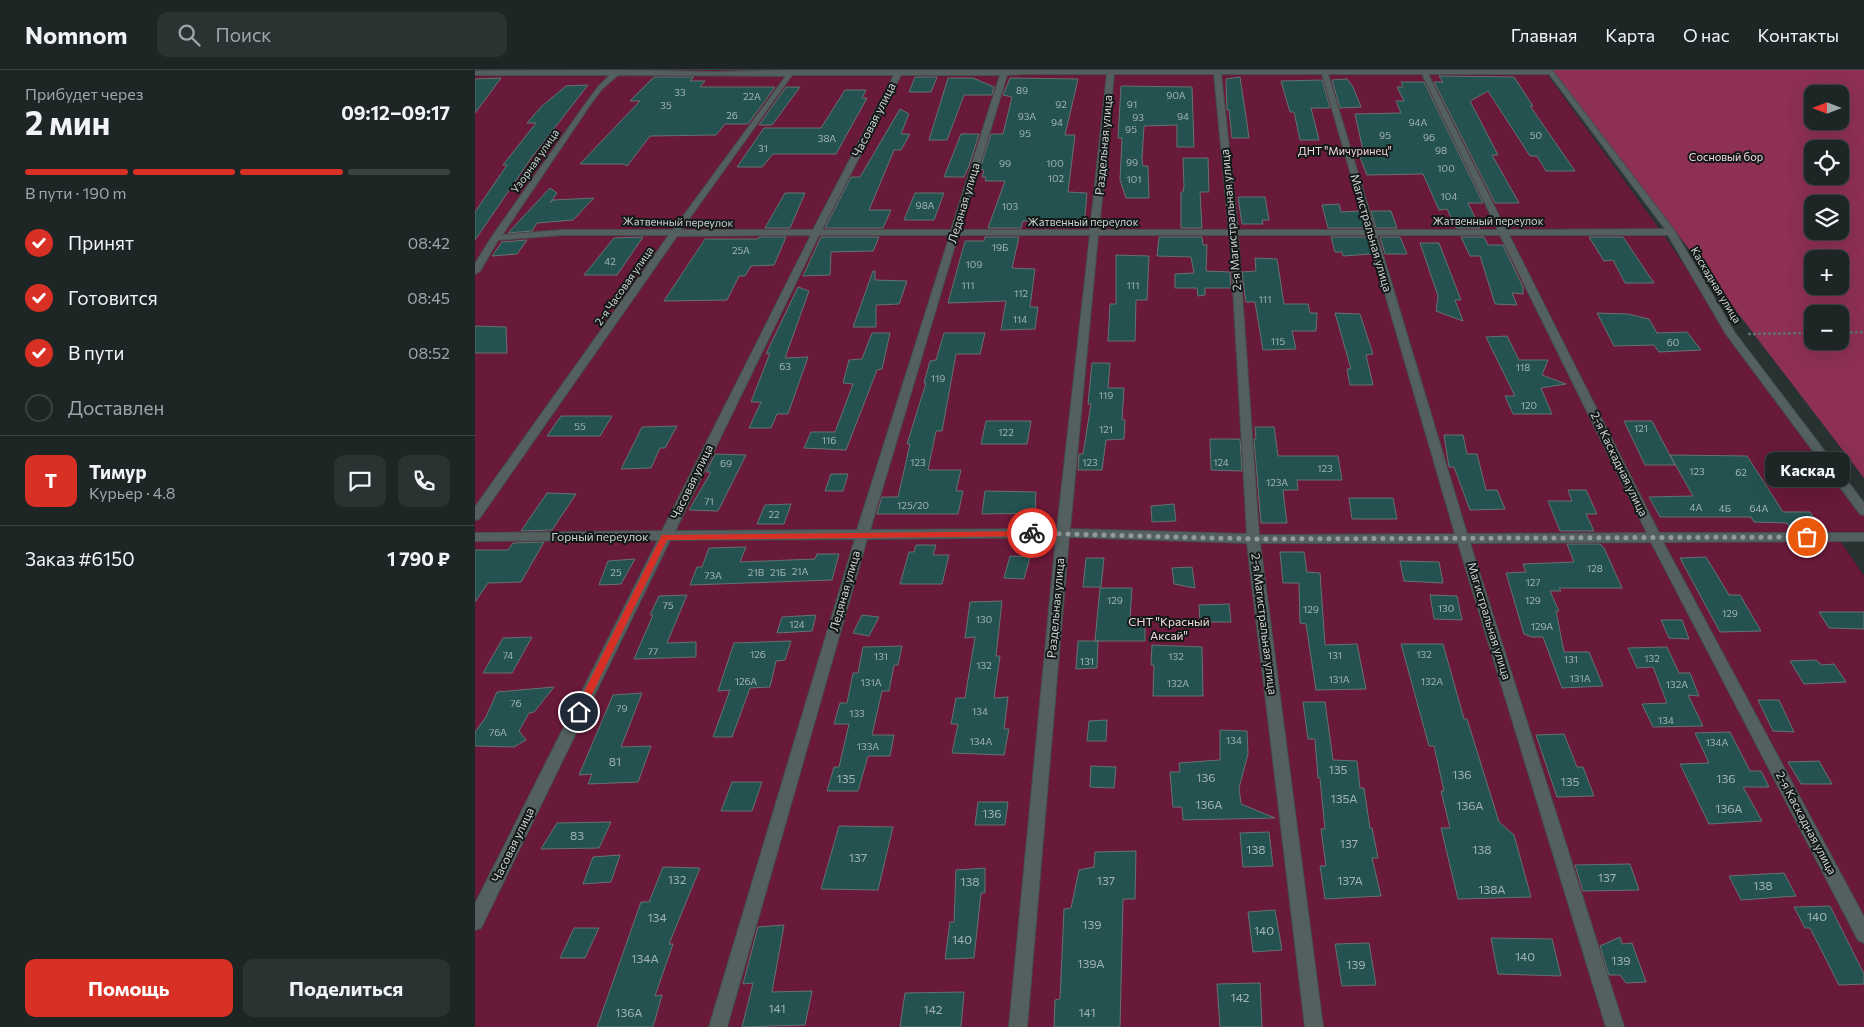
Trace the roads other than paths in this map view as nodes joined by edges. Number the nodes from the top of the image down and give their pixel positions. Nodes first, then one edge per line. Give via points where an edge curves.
1 (899, 71) edge
2 (1005, 71) edge
3 (1324, 71) edge
4 (1424, 71) edge
5 (1549, 71) edge
6 (617, 72) edge
7 (792, 72) edge
8 (1111, 72) edge
9 (1217, 72) edge
10 (475, 73) edge
11 (1504, 232) junction
12 (1671, 232) junction
13 (675, 233) junction
14 (816, 233) junction
15 (955, 233) junction
16 (1096, 233) junction
17 (1234, 233) junction
18 (1371, 233) junction
19 (495, 238) junction
20 (475, 271) edge
21 (1864, 511) edge
22 (475, 516) edge
23 (1063, 533) junction
24 (862, 535) junction
25 (665, 537) junction
26 (1864, 537) edge
27 (475, 538) edge
28 (1655, 538) junction
29 (1253, 539) junction
30 (1463, 540) junction
31 (475, 922) edge
32 (1864, 934) edge
33 (718, 1027) edge
34 (1018, 1027) edge
35 (1314, 1027) edge
36 (1615, 1027) edge

1 - 2 street
1 - 7 street
1 - 14 street, Часовая улица
2 - 8 street
2 - 15 street, Ледяная улица
3 - 4 street
3 - 9 street
3 - 18 street, Магистральная улица
4 - 5 street
4 - 11 street, 2-я Каскадная улица
5 - 12 street, Каскадная улица
6 - 7 street
6 - 10 street
6 - 19 street, Узорная улица via 588,104
7 - 13 street, 2-я Часовая улица
8 - 9 street
8 - 16 street, Раздельная улица
9 - 17 street, 2-я Магистральная улица
11 - 12 street, Жатвенный переулок
11 - 18 street, Жатвенный переулок
11 - 28 street, 2-я Каскадная улица
12 - 21 street, Каскадная улица via 1731,334
13 - 14 street, Жатвенный переулок
13 - 19 street, Жатвенный переулок via 543,232
13 - 22 street, 2-я Часовая улица
14 - 15 street, Жатвенный переулок
14 - 25 street, Часовая улица
15 - 16 street, Жатвенный переулок
15 - 24 street, Ледяная улица
16 - 17 street, Жатвенный переулок
16 - 23 street, Раздельная улица
17 - 18 street, Жатвенный переулок
17 - 29 street, 2-я Магистральная улица
18 - 30 street, Магистральная улица
19 - 20 street, Узорная улица
23 - 24 street, Горный переулок
23 - 29 street, Горный переулок
23 - 34 street, Раздельная улица
24 - 25 street, Горный переулок
24 - 33 street, Ледяная улица
25 - 27 street, Горный переулок
25 - 31 street, Часовая улица
26 - 28 street, Горный переулок
28 - 30 street, Горный переулок
28 - 32 street, 2-я Каскадная улица
29 - 30 street, Горный переулок
29 - 35 street, 2-я Магистральная улица
30 - 36 street, Магистральная улица

